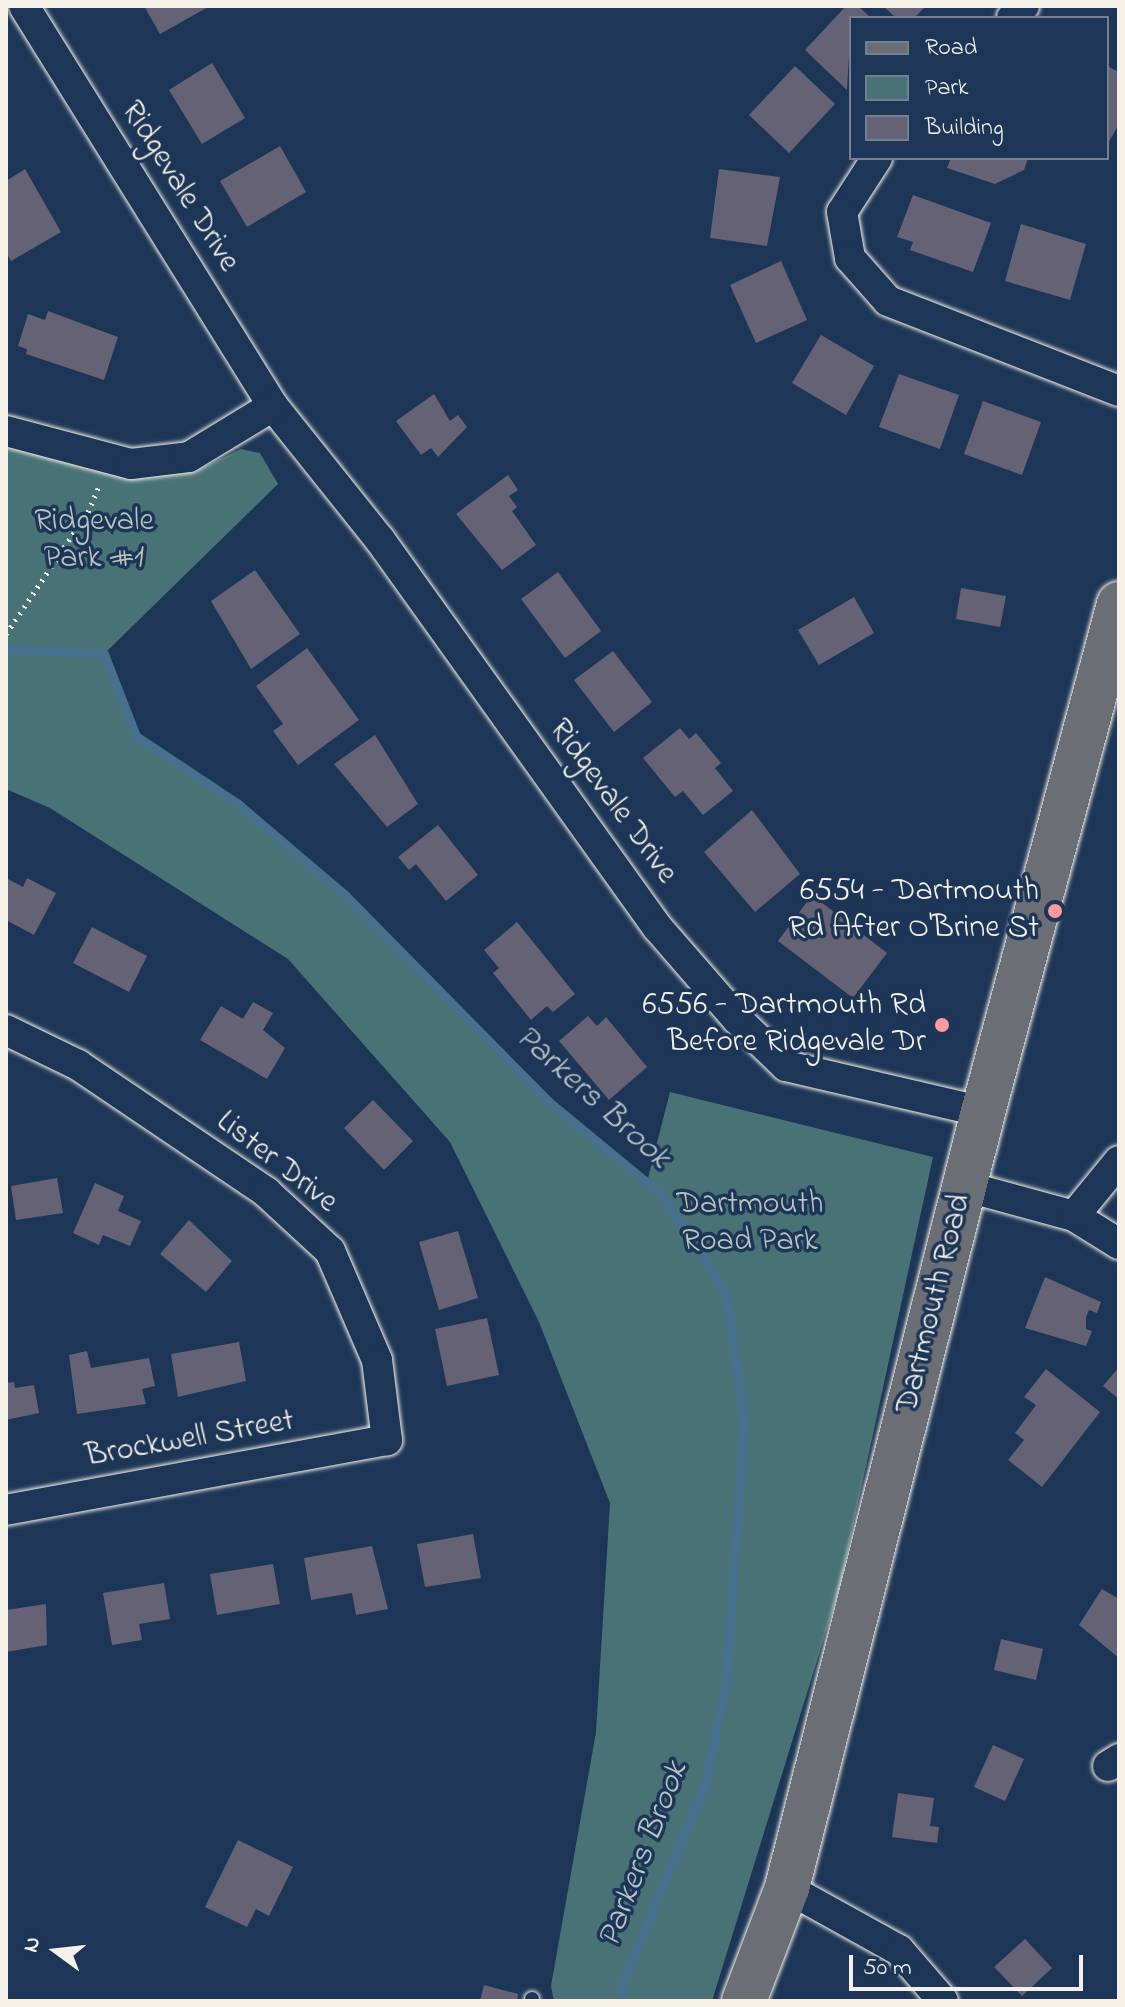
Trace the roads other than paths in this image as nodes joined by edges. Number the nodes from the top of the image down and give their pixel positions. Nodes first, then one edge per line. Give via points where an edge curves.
1 (24, 6) edge
2 (876, 160) edge
3 (1119, 391) edge
4 (273, 406) junction
5 (6, 431) edge
6 (1119, 604) edge
7 (6, 1030) edge
8 (983, 1112) junction
9 (1119, 1161) edge
10 (964, 1186) junction
11 (1074, 1216) junction
12 (1119, 1244) edge
13 (387, 1440) joint
14 (6, 1510) edge
15 (787, 1888) junction
16 (744, 2001) edge
17 (943, 2001) edge

1 - 4 street, Ridgevale Drive
2 - 3 street via 842,212 850,258 888,301
4 - 5 street via 189,457 131,464
4 - 8 street, Ridgevale Drive via 380,540 658,928 737,1019 786,1066
6 - 8 main road, Dartmouth Road
7 - 13 street, Lister Drive via 78,1065 266,1192 330,1251 377,1360
8 - 10 main road, Dartmouth Road
9 - 11 street
10 - 11 street
10 - 15 main road, Dartmouth Road
11 - 12 street
13 - 14 street, Brockwell Street
15 - 16 main road, Dartmouth Road
15 - 17 street via 899,1950

